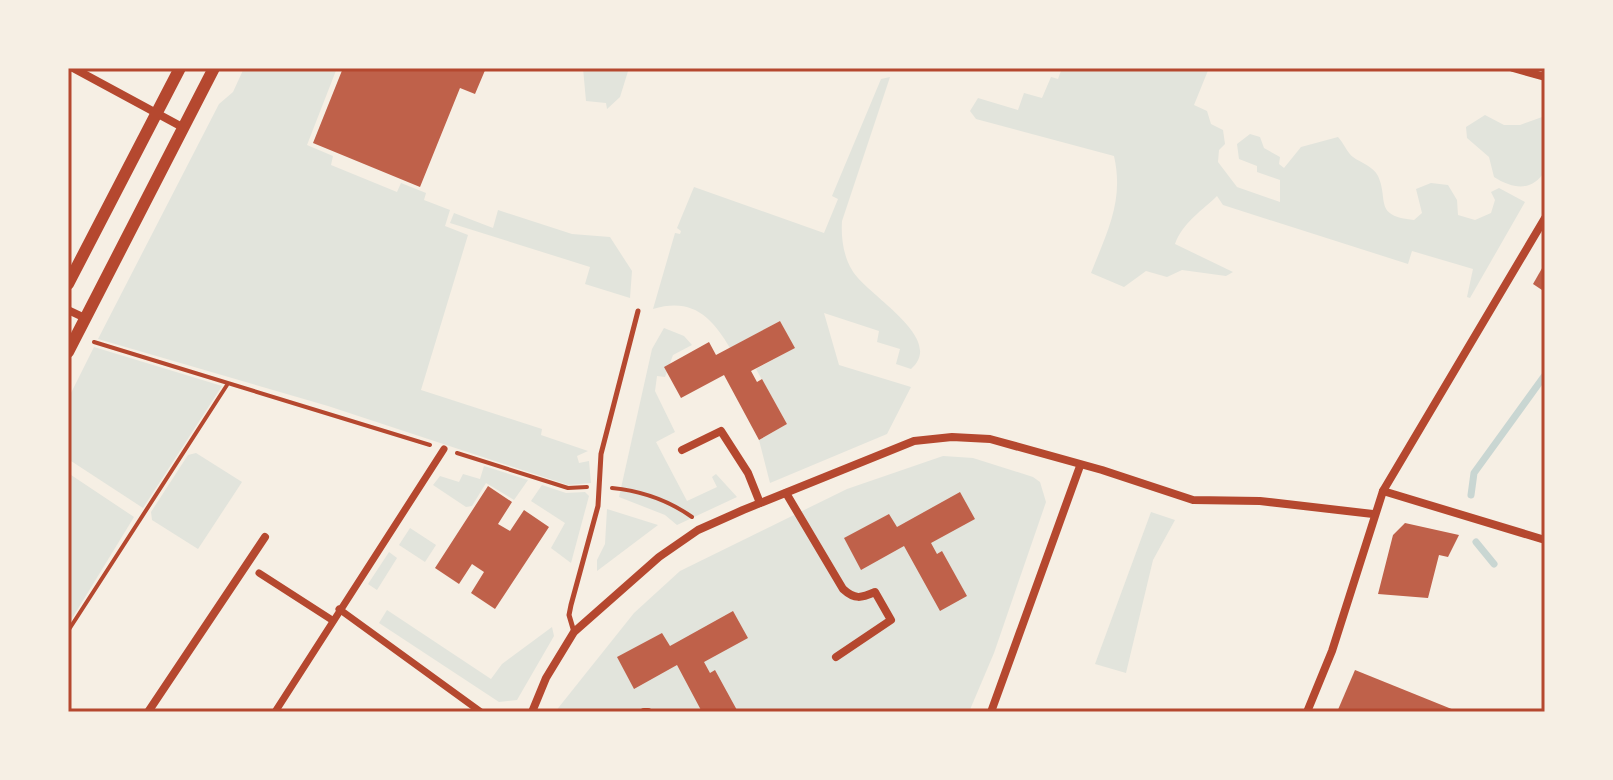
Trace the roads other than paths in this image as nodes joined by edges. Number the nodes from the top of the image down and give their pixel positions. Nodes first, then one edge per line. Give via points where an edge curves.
1 (73, 68) edge
2 (180, 68) edge
3 (214, 68) edge
4 (1513, 68) edge
5 (1545, 77) edge
6 (156, 112) junction
7 (184, 128) junction
8 (1545, 218) edge
9 (68, 284) edge
10 (68, 310) edge
11 (638, 311) dead end
12 (85, 318) junction
13 (68, 352) edge
14 (444, 449) road end
15 (682, 450) dead end
16 (1078, 465) junction
17 (1383, 491) junction
18 (786, 493) junction
19 (760, 503) junction
20 (1373, 514) junction
21 (265, 537) dead end
22 (1545, 540) edge
23 (259, 573) dead end
24 (339, 609) junction
25 (332, 620) junction
26 (574, 632) junction
27 (836, 657) dead end
28 (148, 712) edge
29 (275, 712) edge
30 (481, 712) edge
31 (532, 712) edge
32 (991, 712) edge
33 (1307, 712) edge

1 - 6 street
2 - 6 street
3 - 7 street
4 - 5 street
6 - 7 street
6 - 9 street
7 - 12 street
8 - 17 street
10 - 12 street
11 - 26 lane via 601,454 598,506 569,615
12 - 13 street
14 - 24 street
15 - 19 street via 721,431
16 - 18 street via 990,439 952,437 914,441
16 - 20 street via 1193,500 1260,501
16 - 32 street
17 - 20 street
17 - 22 street
18 - 19 street
18 - 27 street via 843,589 861,598 875,592 891,620
19 - 26 street via 698,530 668,550
20 - 33 street via 1332,651
21 - 28 street
23 - 25 street
24 - 25 street
24 - 30 street
25 - 29 street
26 - 31 street

